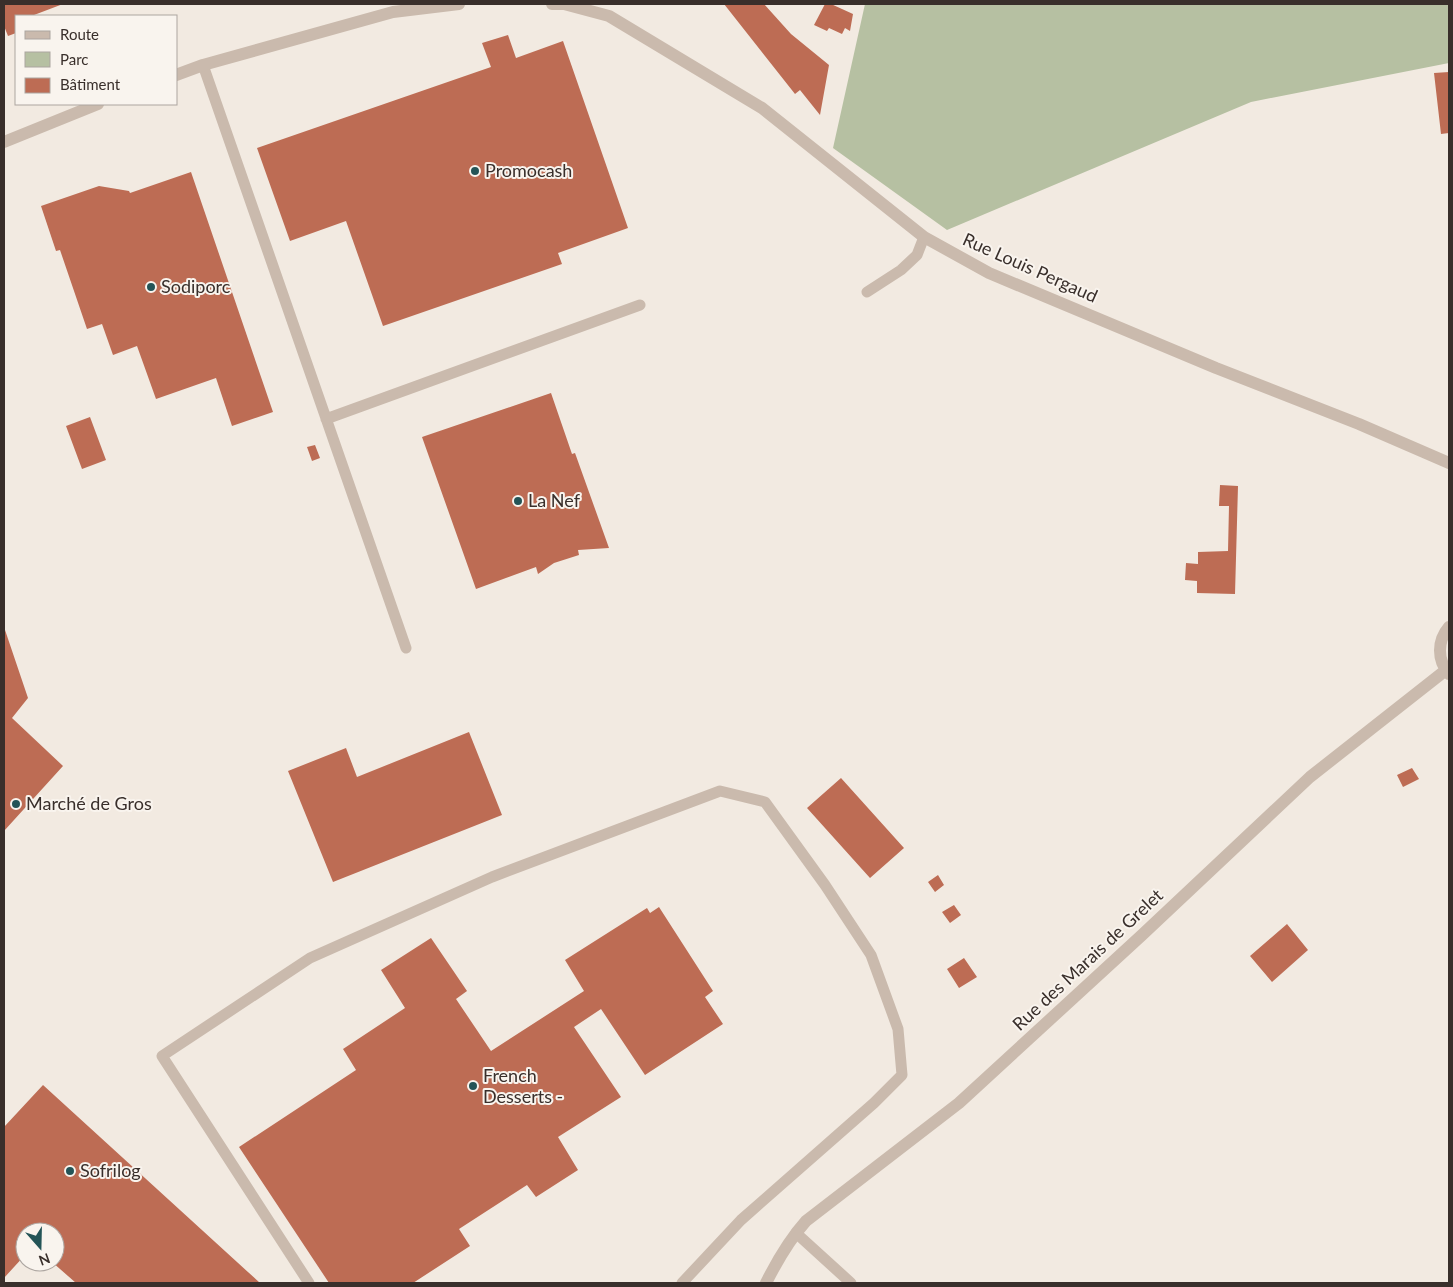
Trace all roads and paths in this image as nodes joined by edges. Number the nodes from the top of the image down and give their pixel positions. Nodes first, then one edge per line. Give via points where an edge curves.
1 (459, 4) edge
2 (552, 4) edge
3 (203, 65) junction
4 (178, 74) edge
5 (96, 105) edge
6 (4, 142) edge
7 (924, 237) junction
8 (867, 292) dead end
9 (640, 305) dead end
10 (326, 418) junction
11 (1449, 464) edge
12 (1449, 627) edge
13 (406, 648) dead end
14 (1448, 672) edge
15 (796, 1233) junction
16 (309, 1283) edge
17 (682, 1283) edge
18 (766, 1283) edge
19 (851, 1283) edge

1 - 3 street via 393,12
2 - 7 street, Rue Louis Pergaud via 609,16 762,108
3 - 4 street
3 - 10 lane
5 - 6 street
7 - 8 lane via 917,255 901,270
7 - 11 street, Rue Louis Pergaud via 989,273
9 - 10 lane
10 - 13 lane
12 - 14 street via 1440,641 1441,661
14 - 15 street, Rue des Marais de Grelet via 1310,777 959,1102 806,1221
15 - 18 street, Rue des Marais de Grelet
15 - 19 lane
16 - 17 lane via 162,1056 310,958 492,877 720,791 765,802 871,955 898,1029 902,1076 741,1220

